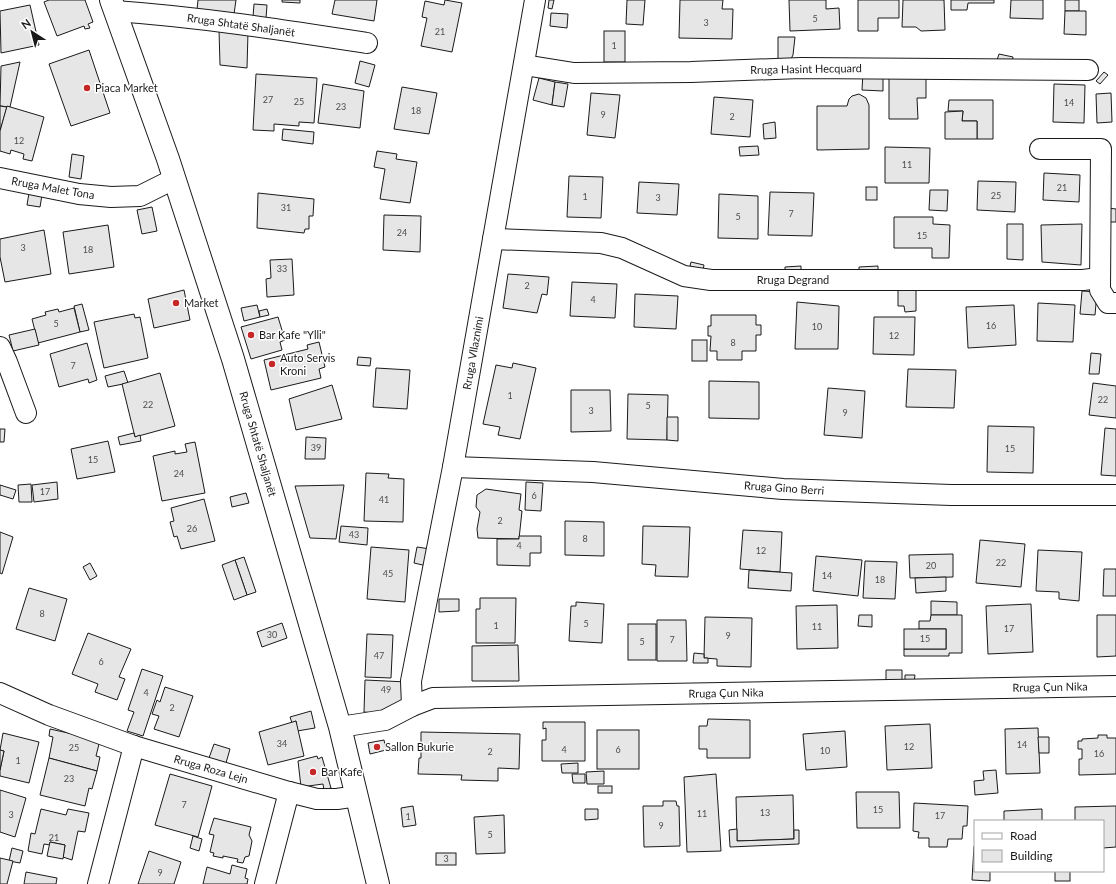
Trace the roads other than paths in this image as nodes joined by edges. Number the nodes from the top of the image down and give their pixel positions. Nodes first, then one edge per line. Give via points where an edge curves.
1 (535, 0) edge
2 (113, 6) edge
3 (367, 43) dead end
4 (524, 65) junction
5 (1088, 70) dead end
6 (1040, 149) dead end
7 (0, 178) edge
8 (174, 179) junction
9 (493, 238) junction
10 (1099, 278) junction
11 (1116, 303) edge
12 (0, 347) edge
13 (26, 413) dead end
14 (453, 467) junction
15 (1116, 495) edge
16 (1116, 686) edge
17 (0, 693) edge
18 (412, 706) junction
19 (340, 727) junction
20 (134, 746) junction
21 (289, 792) junction
22 (357, 796) junction
23 (98, 884) edge
24 (265, 884) edge
25 (378, 884) edge

1 - 4 street, Rruga Vllaznimi
2 - 3 street, Rruga Shtatë Shaljanët
2 - 8 main road, Rruga Shtatë Shaljanët
4 - 5 street, Rruga Hasint Hecquard via 574,73 801,68
4 - 9 street, Rruga Vllaznimi
6 - 10 street via 1101,149
7 - 8 street, Rruga Malet Tona via 79,194 110,197 140,196
8 - 19 main road, Rruga Shtatë Shaljanët via 233,359
9 - 10 street, Rruga Degrand via 601,243 622,248 684,276 711,280
9 - 14 street, Rruga Vllaznimi
10 - 11 street via 1100,290 1108,302
12 - 13 street
14 - 15 street, Rruga Gino Berri via 592,472 783,490 951,495
14 - 18 street, Rruga Vllaznimi via 411,681
16 - 18 street, Rruga Çun Nika via 433,698
17 - 20 street, Rruga Roza Lejn via 49,715
18 - 19 street, Rruga Çun Nika via 385,720
19 - 22 main road, Rruga Shtatë Shaljanët
20 - 21 street, Rruga Roza Lejn
20 - 23 street
21 - 22 street, Rruga Roza Lejn via 317,799
21 - 24 street
22 - 25 main road, Rruga Shtatë Shaljanët

